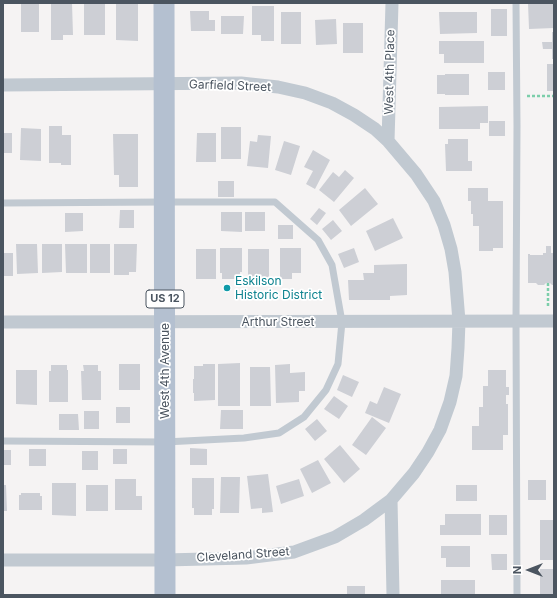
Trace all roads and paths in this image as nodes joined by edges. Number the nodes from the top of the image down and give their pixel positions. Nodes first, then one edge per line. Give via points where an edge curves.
1 (164, 3) edge
2 (392, 3) edge
3 (516, 3) edge
4 (164, 84) junction
5 (3, 85) edge
6 (517, 96) junction
7 (554, 96) edge
8 (388, 141) junction
9 (164, 202) junction
10 (3, 203) edge
11 (548, 283) dead end
12 (459, 321) junction
13 (516, 321) junction
14 (551, 321) edge
15 (3, 322) edge
16 (165, 322) junction
17 (342, 322) junction
18 (3, 441) edge
19 (165, 442) junction
20 (391, 500) junction
21 (3, 560) edge
22 (165, 560) junction
23 (165, 595) edge
24 (393, 595) edge
25 (517, 595) edge

1 - 4 main road, West 4th Avenue / US 12
2 - 8 street, West 4th Place
3 - 6 lane
4 - 5 street, Garfield Street
4 - 8 street, Garfield Street via 241,84 278,87 332,103 375,129
4 - 9 main road, West 4th Avenue / US 12
6 - 7 path
6 - 13 lane
8 - 12 street, Garfield Street via 416,174 434,201 444,225 455,272
9 - 10 lane
9 - 16 main road, West 4th Avenue / US 12
9 - 17 lane via 275,202 318,240 332,265
11 - 14 path
12 - 13 street, Arthur Street
12 - 17 street, Arthur Street
12 - 20 street, Cleveland Street via 456,376 440,430 414,473
13 - 14 street, Arthur Street
13 - 25 lane
15 - 16 street, Arthur Street
16 - 17 street, Arthur Street
16 - 19 main road, West 4th Avenue / US 12
17 - 19 lane via 338,364 326,390 304,417 279,433 244,438
18 - 19 lane
19 - 22 main road, West 4th Avenue / US 12
20 - 22 street, Cleveland Street via 335,537 294,552 246,558
20 - 24 street
21 - 22 street, Cleveland Street
22 - 23 main road, West 4th Avenue / US 12

